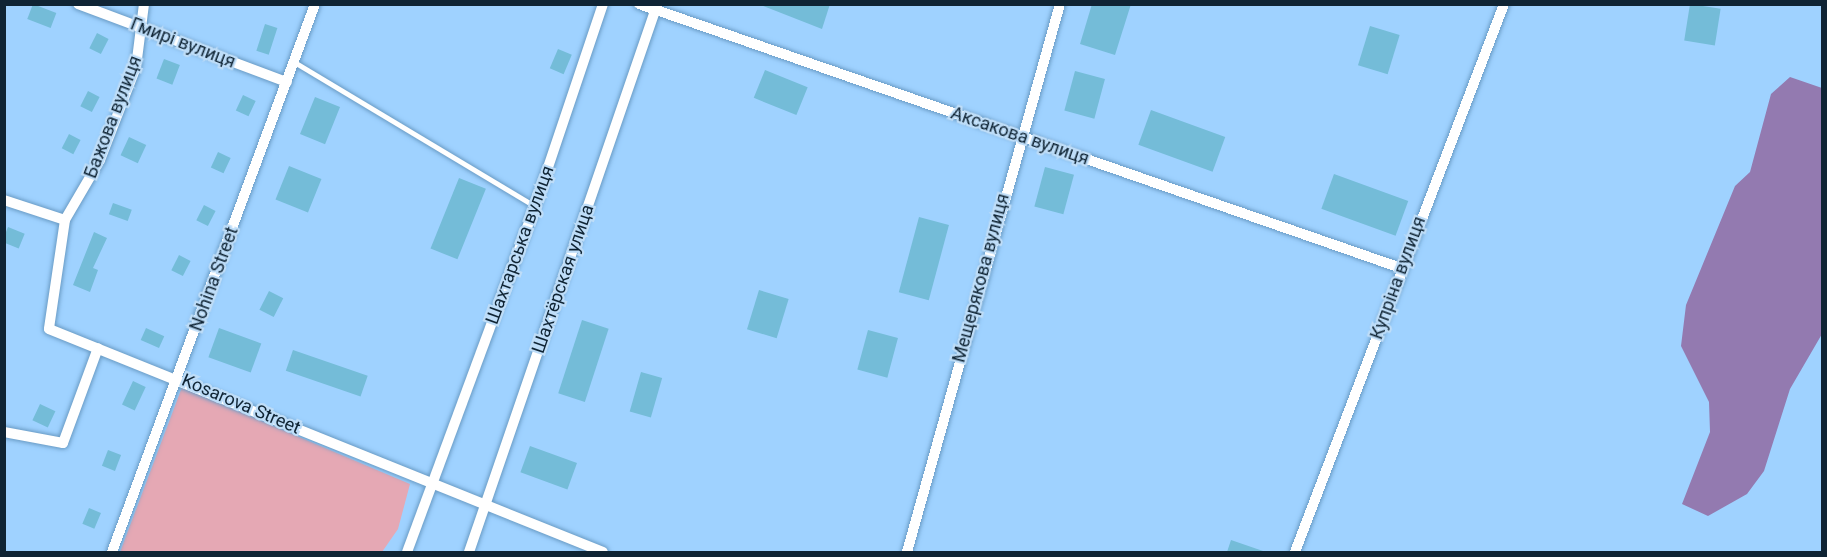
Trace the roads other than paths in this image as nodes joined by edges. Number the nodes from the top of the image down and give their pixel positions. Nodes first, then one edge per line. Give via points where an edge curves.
1 (78, 4) edge
2 (144, 4) edge
3 (315, 4) edge
4 (603, 4) edge
5 (639, 4) edge
6 (1060, 4) edge
7 (1504, 4) edge
8 (656, 7) edge
9 (140, 26) junction
10 (294, 62) junction
11 (286, 82) junction
12 (1020, 136) junction
13 (4, 200) edge
14 (535, 206) junction
15 (65, 220) junction
16 (1401, 268) junction
17 (50, 329) joint
18 (98, 348) junction
19 (178, 378) junction
20 (4, 432) edge
21 (430, 483) junction
22 (486, 506) junction
23 (112, 552) edge
24 (407, 552) edge
25 (469, 552) edge
26 (603, 552) edge
27 (907, 552) edge
28 (1295, 552) edge

1 - 9 street, Гмирі вулиця
2 - 9 street, Бажова вулиця
3 - 10 street, Nohina Street
4 - 14 street, Шахтарська вулиця
5 - 8 street, Аксакова вулиця
6 - 12 street, Мещерякова вулиця
7 - 16 street, Купріна вулиця
8 - 12 street, Аксакова вулиця
8 - 22 street, Шахтёрская улица
9 - 11 street, Гмирі вулиця
9 - 15 street, Бажова вулиця via 136,67 100,160
10 - 11 street, Nohina Street
10 - 14 lane
11 - 19 street, Nohina Street
12 - 16 street, Аксакова вулиця
12 - 27 street, Мещерякова вулиця
13 - 15 street
14 - 21 street, Шахтарська вулиця
15 - 17 street, Бажова вулиця
16 - 28 street, Купріна вулиця
17 - 18 street, Kosarova Street
18 - 19 street, Kosarova Street
18 - 20 street via 63,443
19 - 21 street, Kosarova Street
19 - 23 street, Nohina Street
21 - 22 street, Kosarova Street
21 - 24 street, Шахтарська вулиця
22 - 25 street, Шахтёрская улица
22 - 26 street, Kosarova Street

